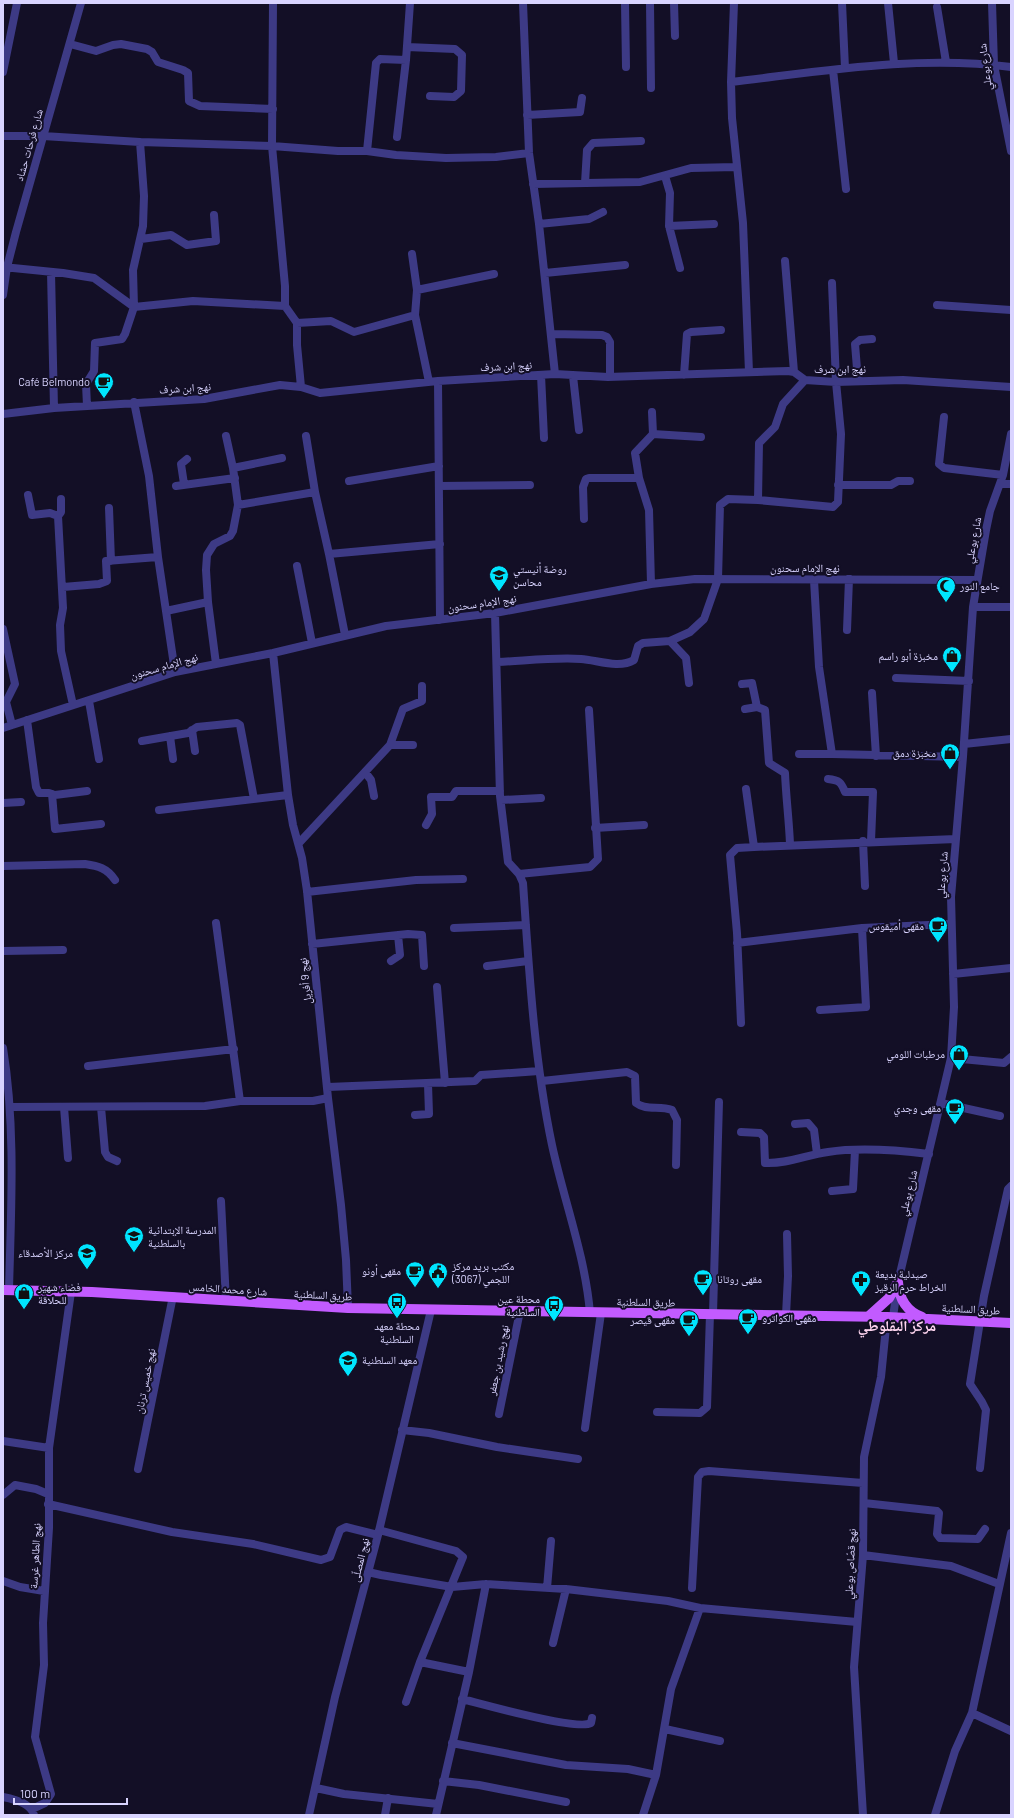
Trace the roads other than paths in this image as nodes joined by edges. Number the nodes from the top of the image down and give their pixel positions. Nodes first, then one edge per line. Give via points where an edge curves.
1 (17, 3) edge
2 (80, 3) edge
3 (273, 3) edge
4 (410, 3) edge
5 (523, 3) edge
6 (625, 3) edge
7 (650, 3) edge
8 (674, 3) edge
9 (734, 3) edge
10 (842, 3) edge
11 (888, 3) edge
12 (992, 3) edge
13 (937, 7) dead end
14 (675, 36) dead end
15 (70, 44) junction
16 (407, 47) junction
17 (406, 60) junction
18 (946, 62) junction
19 (894, 63) junction
20 (994, 65) junction
21 (626, 67) dead end
22 (1011, 67) edge
23 (845, 68) junction
24 (833, 70) junction
25 (3, 72) edge
26 (731, 82) junction
27 (651, 88) dead end
28 (430, 96) dead end
29 (582, 98) dead end
30 (273, 109) junction
31 (527, 114) junction
32 (3, 136) edge
33 (43, 136) junction
34 (397, 136) dead end
35 (641, 141) dead end
36 (140, 142) junction
37 (272, 146) junction
38 (367, 151) junction
39 (1011, 151) edge
40 (529, 153) junction
41 (736, 166) junction
42 (665, 176) junction
43 (585, 183) junction
44 (534, 184) junction
45 (846, 189) dead end
46 (603, 212) dead end
47 (214, 215) dead end
48 (539, 224) junction
49 (714, 224) dead end
50 (669, 226) junction
51 (141, 239) junction
52 (412, 254) dead end
53 (785, 261) dead end
54 (625, 265) dead end
55 (5, 267) edge
56 (680, 268) dead end
57 (51, 272) junction
58 (494, 274) dead end
59 (544, 274) junction
60 (832, 283) dead end
61 (417, 290) junction
62 (3, 295) edge
63 (937, 305) dead end
64 (285, 306) junction
65 (134, 307) junction
66 (1011, 310) edge
67 (415, 315) junction
68 (297, 323) junction
69 (722, 330) dead end
70 (552, 334) junction
71 (872, 339) dead end
72 (749, 372) junction
73 (794, 372) junction
74 (555, 374) junction
75 (541, 375) junction
76 (684, 375) junction
77 (573, 376) junction
78 (610, 377) junction
79 (805, 380) junction
80 (438, 381) junction
81 (858, 381) junction
82 (429, 382) junction
83 (836, 382) junction
84 (301, 387) junction
85 (1011, 387) edge
86 (134, 402) junction
87 (87, 406) junction
88 (54, 408) junction
89 (652, 412) dead end
90 (3, 414) edge
91 (944, 417) dead end
92 (579, 430) dead end
93 (653, 434) junction
94 (1011, 434) edge
95 (226, 436) dead end
96 (306, 436) dead end
97 (701, 437) dead end
98 (544, 438) dead end
99 (282, 458) dead end
100 (187, 459) dead end
101 (439, 466) junction
102 (233, 468) junction
103 (1003, 475) junction
104 (234, 478) junction
105 (639, 478) junction
106 (910, 481) dead end
107 (349, 482) dead end
108 (1000, 484) junction
109 (1011, 484) edge
110 (530, 485) dead end
111 (838, 485) junction
112 (439, 486) junction
113 (315, 492) junction
114 (28, 495) dead end
115 (61, 499) dead end
116 (758, 500) junction
117 (238, 505) junction
118 (109, 508) dead end
119 (58, 516) junction
120 (584, 519) dead end
121 (440, 544) junction
122 (329, 554) junction
123 (158, 557) junction
124 (111, 561) junction
125 (297, 566) dead end
126 (718, 579) junction
127 (849, 579) junction
128 (814, 580) junction
129 (977, 580) junction
130 (651, 584) junction
131 (63, 587) junction
132 (208, 602) junction
133 (1011, 606) edge
134 (973, 607) junction
135 (166, 611) junction
136 (495, 613) junction
137 (440, 620) junction
138 (3, 629) edge
139 (848, 630) dead end
140 (345, 636) junction
141 (670, 641) junction
142 (312, 643) junction
143 (273, 653) junction
144 (498, 662) junction
145 (216, 664) junction
146 (175, 672) junction
147 (896, 678) dead end
148 (969, 681) junction
149 (689, 683) dead end
150 (742, 684) dead end
151 (422, 686) dead end
152 (872, 693) dead end
153 (89, 700) junction
154 (73, 706) junction
155 (756, 707) junction
156 (745, 709) dead end
157 (589, 710) dead end
158 (27, 720) junction
159 (12, 725) junction
160 (3, 728) edge
161 (192, 730) junction
162 (170, 736) junction
163 (1011, 740) edge
164 (142, 741) dead end
165 (413, 744) dead end
166 (964, 744) junction
167 (390, 745) junction
168 (195, 751) dead end
169 (799, 754) dead end
170 (832, 754) junction
171 (876, 756) junction
172 (964, 756) junction
173 (99, 759) dead end
174 (173, 759) dead end
175 (365, 772) junction
176 (828, 779) dead end
177 (746, 789) dead end
178 (87, 791) dead end
179 (500, 791) junction
180 (52, 794) junction
181 (288, 795) junction
182 (374, 796) dead end
183 (541, 798) dead end
184 (254, 799) junction
185 (501, 800) junction
186 (21, 802) dead end
187 (3, 803) edge
188 (159, 810) dead end
189 (101, 824) dead end
190 (426, 825) dead end
191 (644, 825) dead end
192 (595, 828) junction
193 (956, 838) junction
194 (867, 841) junction
195 (299, 843) junction
196 (790, 844) junction
197 (754, 847) junction
198 (3, 866) edge
199 (519, 874) junction
200 (463, 879) dead end
201 (115, 880) dead end
202 (865, 886) dead end
203 (307, 892) junction
204 (216, 922) dead end
205 (951, 924) junction
206 (526, 925) junction
207 (454, 928) dead end
208 (862, 928) junction
209 (398, 935) junction
210 (737, 943) junction
211 (312, 944) junction
212 (63, 950) dead end
213 (3, 951) edge
214 (391, 961) dead end
215 (528, 961) junction
216 (424, 966) dead end
217 (486, 966) dead end
218 (1011, 968) edge
219 (953, 974) junction
220 (437, 987) dead end
221 (820, 1010) dead end
222 (741, 1024) dead end
223 (3, 1048) edge
224 (234, 1049) junction
225 (1011, 1057) edge
226 (951, 1058) junction
227 (4, 1062) edge
228 (88, 1066) dead end
229 (539, 1071) junction
230 (542, 1081) junction
231 (445, 1083) junction
232 (428, 1084) junction
233 (328, 1087) junction
234 (328, 1098) junction
235 (240, 1101) junction
236 (719, 1102) dead end
237 (941, 1103) junction
238 (10, 1107) junction
239 (64, 1107) junction
240 (101, 1107) junction
241 (415, 1115) dead end
242 (1000, 1116) dead end
243 (795, 1124) dead end
244 (741, 1132) dead end
245 (855, 1150) junction
246 (817, 1154) junction
247 (929, 1154) junction
248 (68, 1158) dead end
249 (117, 1161) dead end
250 (676, 1165) dead end
251 (1011, 1186) edge
252 (832, 1190) dead end
253 (221, 1201) dead end
254 (787, 1234) dead end
255 (898, 1282) junction
256 (6, 1290) edge
257 (71, 1292) junction
258 (173, 1296) junction
259 (226, 1301) junction
260 (281, 1305) joint
261 (348, 1308) junction
262 (431, 1310) junction
263 (520, 1311) junction
264 (590, 1313) junction
265 (601, 1313) junction
266 (711, 1314) junction
267 (786, 1315) junction
268 (869, 1316) junction
269 (890, 1317) junction
270 (926, 1319) junction
271 (979, 1322) junction
272 (1011, 1323) edge
273 (657, 1412) dead end
274 (499, 1414) dead end
275 (585, 1428) dead end
276 (402, 1430) junction
277 (3, 1441) edge
278 (49, 1448) junction
279 (578, 1460) dead end
280 (980, 1468) dead end
281 (138, 1469) dead end
282 (864, 1483) junction
283 (48, 1494) junction
284 (3, 1495) edge
285 (864, 1503) junction
286 (48, 1504) junction
287 (985, 1529) dead end
288 (378, 1533) junction
289 (1011, 1533) edge
290 (551, 1541) dead end
291 (862, 1555) junction
292 (368, 1572) junction
293 (3, 1581) edge
294 (486, 1584) junction
295 (999, 1584) junction
296 (452, 1587) junction
297 (547, 1588) junction
298 (692, 1588) dead end
299 (566, 1589) junction
300 (44, 1591) junction
301 (700, 1608) junction
302 (857, 1622) junction
303 (553, 1643) dead end
304 (420, 1662) junction
305 (469, 1672) junction
306 (462, 1698) junction
307 (406, 1702) dead end
308 (972, 1713) junction
309 (592, 1718) dead end
310 (665, 1729) junction
311 (1011, 1731) edge
312 (720, 1741) dead end
313 (452, 1743) junction
314 (656, 1775) junction
315 (443, 1781) junction
316 (316, 1788) junction
317 (3, 1797) edge
318 (388, 1798) junction
319 (566, 1802) dead end
320 (438, 1804) junction
321 (33, 1812) edge
322 (309, 1815) edge
323 (385, 1815) edge
324 (436, 1815) edge
325 (643, 1815) edge
326 (863, 1815) edge
327 (935, 1815) edge

1 - 25 street
2 - 15 street, شارع فرحات حشاد
3 - 30 street
4 - 16 street
5 - 31 street
6 - 21 street
7 - 27 street
8 - 14 street
9 - 26 street
10 - 23 street
11 - 19 street
12 - 20 street, شارع بوعلي
13 - 18 street
15 - 30 street via 96,51 121,44 147,49 158,62 188,73 189,102 200,106
15 - 33 street, شارع فرحات حشاد
16 - 17 street
16 - 28 street via 455,49 462,55 460,90 454,97
17 - 34 street
17 - 38 street via 380,59 376,63
18 - 19 street
18 - 20 street
19 - 23 street
20 - 22 street
20 - 39 street, شارع بوعلي
23 - 24 street
24 - 26 street
24 - 45 street
26 - 41 street
29 - 31 street via 580,112
30 - 37 street
31 - 40 street
32 - 33 street
33 - 36 street
33 - 55 street, شارع فرحات حشاد
35 - 43 street via 593,143 587,150
36 - 37 street
36 - 51 street via 144,196
37 - 38 street
37 - 64 street
38 - 40 street via 446,158 496,157
40 - 44 street
41 - 42 street via 691,168
41 - 72 street via 743,223
42 - 43 street via 640,182
42 - 50 street via 670,192
43 - 44 street
44 - 48 street
46 - 48 street via 590,219
47 - 51 street via 216,241 187,245 171,235
48 - 59 street
49 - 50 street
50 - 56 street
51 - 65 street via 133,270
52 - 61 street
53 - 73 street
54 - 59 street
55 - 57 street
55 - 62 street, شارع فرحات حشاد
57 - 65 street via 94,278
57 - 88 street
58 - 61 street
59 - 70 street
60 - 83 street
61 - 67 street
63 - 66 street
64 - 65 street via 193,301
64 - 68 street
65 - 87 street via 122,339 95,343 94,371 86,384
67 - 68 street via 354,332 331,320
67 - 82 street
68 - 84 street
69 - 76 street via 688,334
70 - 74 street
70 - 78 street via 607,337 610,342
71 - 81 street via 860,340 855,344
72 - 73 street, نهج ابن شرف
72 - 76 street, نهج ابن شرف
73 - 79 street, نهج ابن شرف
74 - 75 street, نهج ابن شرف
74 - 77 street, نهج ابن شرف
75 - 80 street, نهج ابن شرف
75 - 98 street
76 - 78 street, نهج ابن شرف
77 - 78 street, نهج ابن شرف
77 - 92 street
79 - 83 street, نهج ابن شرف
79 - 116 street via 783,404 775,426 759,443
80 - 82 street, نهج ابن شرف
80 - 101 street
81 - 83 street, نهج ابن شرف
81 - 85 street, نهج ابن شرف via 903,380
82 - 84 street, نهج ابن شرف via 320,393
83 - 111 street via 841,434
84 - 86 street, نهج ابن شرف via 280,385 204,399
86 - 87 street, نهج ابن شرف
86 - 123 street via 148,476
87 - 88 street, نهج ابن شرف
88 - 90 street, نهج ابن شرف
89 - 93 street
91 - 103 street via 940,464 944,468
93 - 97 street
93 - 105 street via 635,453
94 - 103 street, شارع بوعلي
95 - 102 street
96 - 113 street
99 - 102 street
100 - 104 street via 181,464 180,485
101 - 107 street
101 - 112 street
102 - 104 street
103 - 108 street, شارع بوعلي
104 - 117 street
105 - 120 street via 586,479 583,487
105 - 130 street via 650,516
106 - 111 street via 898,481 891,485
108 - 109 street
108 - 129 street, شارع بوعلي via 990,511
110 - 112 street
111 - 116 street via 838,502 833,507
112 - 121 street
113 - 117 street
113 - 122 street
114 - 119 street via 32,515
115 - 119 street via 61,512
116 - 126 street via 728,499 720,505
117 - 132 street via 230,536 214,544 207,555
118 - 124 street
119 - 131 street
121 - 122 street
121 - 137 street
122 - 140 street
123 - 124 street
123 - 135 street
124 - 131 street via 106,561 107,581
125 - 142 street
126 - 128 street, نهج الإمام سحنون
126 - 130 street, نهج الإمام سحنون
126 - 141 street via 704,619 690,632
127 - 128 street, نهج الإمام سحنون
127 - 129 street, نهج الإمام سحنون
127 - 139 street
128 - 170 street via 819,667
129 - 134 street, شارع بوعلي
130 - 136 street, نهج الإمام سحنون
131 - 154 street via 61,651
132 - 135 street
132 - 145 street
133 - 134 street
134 - 148 street, شارع بوعلي
135 - 146 street
136 - 137 street, نهج الإمام سحنون
136 - 144 street
137 - 140 street, نهج الإمام سحنون via 386,626
138 - 159 street via 15,684 6,702
140 - 142 street, نهج الإمام سحنون
141 - 144 street via 642,643 638,646 634,660 628,664 580,659
141 - 149 street via 686,658
142 - 143 street, نهج الإمام سحنون
143 - 145 street, نهج الإمام سحنون
143 - 181 street, نهج 9 أفريل
144 - 179 street
145 - 146 street, نهج الإمام سحنون
146 - 153 street, نهج الإمام سحنون
147 - 148 street
148 - 166 street, شارع بوعلي
150 - 155 street via 752,683
151 - 167 street via 422,701 403,709
152 - 171 street
153 - 154 street, نهج الإمام سحنون
153 - 173 street
154 - 158 street, نهج الإمام سحنون
155 - 156 street
155 - 196 street via 765,710 769,762 785,773
157 - 192 street
158 - 159 street, نهج الإمام سحنون
158 - 180 street via 36,787 39,793
159 - 160 street, نهج الإمام سحنون
161 - 162 street
161 - 168 street
161 - 184 street via 197,727 237,723 240,725
162 - 164 street
162 - 174 street
163 - 166 street
165 - 167 street
166 - 172 street, شارع بوعلي
167 - 175 street
169 - 170 street
170 - 171 street
171 - 172 street
172 - 193 street, شارع بوعلي
175 - 182 street via 371,780
175 - 195 street
176 - 194 street via 842,783 845,792 873,792
177 - 197 street
178 - 180 street
179 - 185 street
179 - 190 street via 456,791 452,797 431,797 432,814
180 - 189 street via 55,829
181 - 184 street
181 - 195 street, نهج 9 أفريل
183 - 185 street
184 - 188 street
185 - 199 street via 508,862
186 - 187 street
191 - 192 street
192 - 199 street via 598,859 590,867
193 - 194 street
193 - 205 street, شارع بوعلي
194 - 196 street
194 - 202 street
195 - 203 street, نهج 9 أفريل
196 - 197 street
197 - 210 street via 737,848 730,854
198 - 201 street via 85,864 106,869
199 - 206 street via 523,883
200 - 203 street via 416,880
203 - 211 street, نهج 9 أفريل
204 - 224 street
205 - 208 street
205 - 219 street, شارع بوعلي
206 - 207 street
206 - 215 street
208 - 210 street
208 - 221 street via 866,1007
209 - 211 street
209 - 214 street via 400,954
209 - 216 street via 422,935
210 - 222 street
211 - 233 street, نهج 9 أفريل
212 - 213 street
215 - 217 street
215 - 229 street
218 - 219 street
219 - 226 street, شارع بوعلي via 954,1028
220 - 231 street
223 - 227 street
224 - 228 street
224 - 235 street
225 - 226 street via 1004,1063
226 - 237 street, شارع بوعلي
227 - 238 street
229 - 230 street
229 - 231 street via 481,1075 475,1081
230 - 250 street via 627,1072 635,1076 636,1103 641,1107 672,1110 677,1120
230 - 264 street via 552,1146 584,1270
231 - 232 street
232 - 233 street
232 - 241 street via 429,1114
233 - 234 street, نهج 9 أفريل
234 - 235 street
234 - 261 street, نهج 9 أفريل via 341,1206
235 - 240 street via 205,1106
236 - 266 street
237 - 242 street
237 - 247 street, شارع بوعلي
238 - 239 street
238 - 256 street via 12,1181
239 - 240 street
239 - 248 street
240 - 249 street via 105,1152 108,1157
243 - 246 street via 808,1123 814,1130
244 - 246 street via 760,1133 764,1137 765,1163 793,1161
245 - 246 street
245 - 247 street
245 - 252 street via 853,1190
247 - 255 street, شارع بوعلي
251 - 271 street via 1008,1189
253 - 259 street
254 - 267 street
255 - 268 main road via 886,1301
255 - 269 street, شارع بوعلي
255 - 270 main road via 902,1301 916,1315
256 - 257 main road
257 - 258 main road
257 - 278 street, نهج الطاهر غرسة
258 - 259 main road, شارع محمد الخامس
258 - 281 street, نهج خميس ترنان
259 - 260 main road, شارع محمد الخامس
260 - 261 main road, طريق السلطنية
261 - 262 main road, طريق السلطنية
262 - 263 main road, طريق السلطنية
262 - 276 street, نهج المصلّى
263 - 264 main road, طريق السلطنية
263 - 274 street, نهج رشيد بن جعفر
264 - 265 main road, طريق السلطنية
265 - 266 main road, طريق السلطنية
265 - 275 street
266 - 267 main road, طريق السلطنية
266 - 273 street via 707,1407 700,1413
267 - 268 main road, طريق السلطنية
268 - 269 main road, طريق السلطنية
269 - 270 main road, طريق السلطنية
269 - 282 street, نهج قصّاص بوعلي via 881,1377 864,1457
270 - 271 main road, طريق السلطنية
271 - 272 main road, طريق السلطنية
271 - 280 street via 970,1384 986,1410
276 - 279 street
276 - 288 street, نهج المصلّى
277 - 278 street
278 - 283 street, نهج الطاهر غرسة
282 - 285 street, نهج قصّاص بوعلي
282 - 298 street via 702,1472 698,1477
283 - 284 street via 15,1485
283 - 286 street, نهج الطاهر غرسة
285 - 287 street via 937,1511 937,1534 940,1538 978,1539
285 - 291 street, نهج قصّاص بوعلي
286 - 288 street via 172,1532 253,1544 321,1560 330,1557 342,1528
286 - 300 street, نهج الطاهر غرسة
288 - 292 street, نهج المصلّى
288 - 296 street via 456,1551 463,1557
289 - 295 street
290 - 297 street
291 - 295 street via 951,1566
291 - 302 street, نهج قصّاص بوعلي
292 - 296 street
292 - 316 street, نهج المصلّى via 335,1697
293 - 300 street
294 - 296 street
294 - 297 street
294 - 305 street
295 - 308 street
296 - 304 street
297 - 299 street
299 - 301 street via 668,1601
299 - 303 street
300 - 321 street, نهج الطاهر غرسة via 44,1665 35,1737 51,1794 45,1803
301 - 302 street
301 - 310 street via 671,1689
302 - 326 street, نهج قصّاص بوعلي via 854,1667
304 - 305 street
304 - 307 street
305 - 306 street
306 - 309 street via 566,1724 587,1726
306 - 313 street
308 - 311 street
308 - 327 street via 955,1751
310 - 312 street
310 - 314 street
313 - 314 street via 566,1765 613,1768
313 - 315 street
314 - 325 street
315 - 319 street via 480,1785
315 - 320 street
316 - 318 street via 344,1794
316 - 322 street, نهج المصلّى
317 - 321 street via 26,1804
318 - 320 street
318 - 323 street
320 - 324 street

